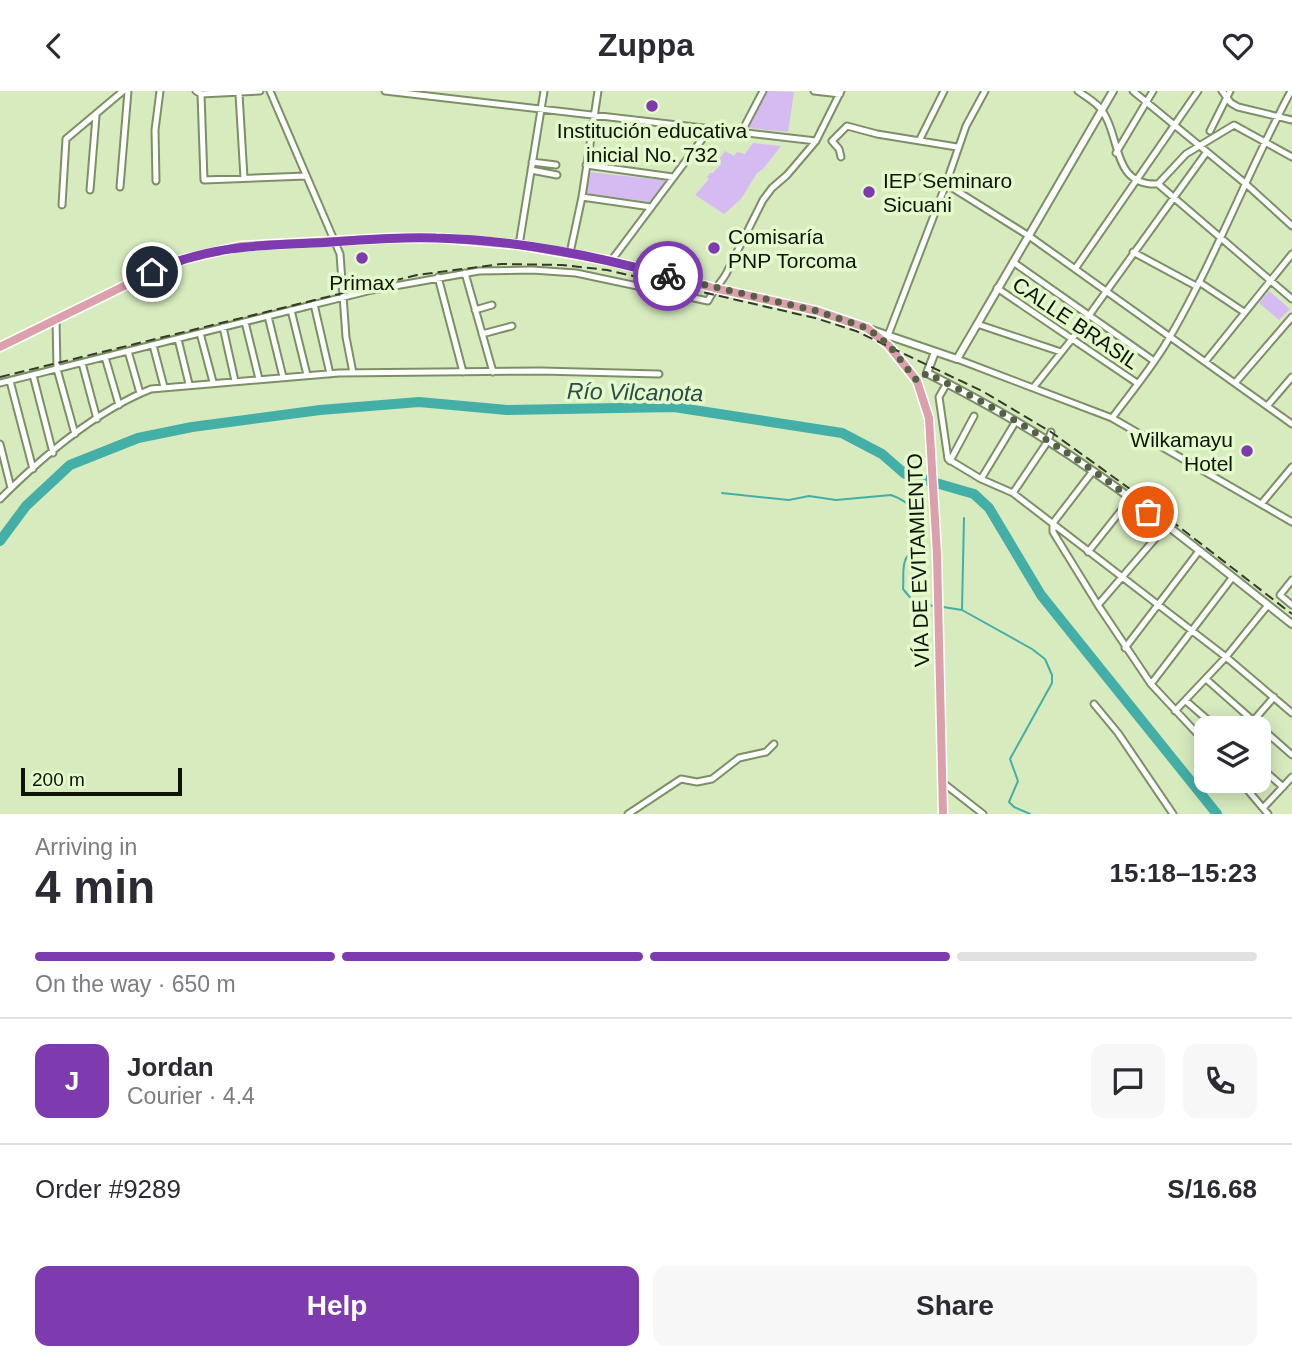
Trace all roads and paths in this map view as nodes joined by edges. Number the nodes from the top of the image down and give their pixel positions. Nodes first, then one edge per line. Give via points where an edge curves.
1 (125, 91) edge
2 (160, 91) edge
3 (260, 91) edge
4 (270, 91) edge
5 (385, 91) edge
6 (544, 91) edge
7 (598, 91) edge
8 (763, 91) edge
9 (814, 91) edge
10 (985, 91) edge
11 (1078, 91) edge
12 (1113, 91) edge
13 (1133, 91) edge
14 (1153, 91) edge
15 (1198, 91) edge
16 (1222, 91) edge
17 (1230, 91) edge
18 (1291, 91) edge
19 (941, 92) edge
20 (198, 93) edge
21 (239, 93) junction
22 (841, 93) edge
23 (1227, 97) junction
24 (1147, 103) junction
25 (541, 108) junction
26 (1102, 109) junction
27 (96, 115) junction
28 (1278, 115) junction
29 (593, 116) junction
30 (1292, 120) edge
31 (1173, 125) junction
32 (709, 130) junction
33 (1210, 131) dead end
34 (741, 133) junction
35 (920, 139) junction
36 (816, 141) junction
37 (1263, 142) junction
38 (1200, 146) junction
39 (957, 147) junction
40 (1116, 153) junction
41 (1206, 153) junction
42 (841, 157) dead end
43 (1292, 157) edge
44 (532, 162) junction
45 (556, 165) dead end
46 (586, 165) junction
47 (531, 170) junction
48 (557, 175) dead end
49 (306, 176) junction
50 (673, 177) junction
51 (922, 177) dead end
52 (244, 178) junction
53 (1137, 179) junction
54 (156, 181) dead end
55 (946, 184) junction
56 (1158, 184) junction
57 (1246, 184) junction
58 (120, 187) dead end
59 (89, 190) dead end
60 (1173, 196) junction
61 (582, 197) junction
62 (62, 205) dead end
63 (651, 207) junction
64 (1292, 226) edge
65 (1029, 236) junction
66 (1220, 236) junction
67 (335, 241) junction
68 (519, 245) junction
69 (1133, 252) junction
70 (570, 253) junction
71 (1292, 254) edge
72 (611, 261) junction
73 (1013, 262) junction
74 (1074, 269) junction
75 (465, 273) junction
76 (438, 277) junction
77 (1271, 280) junction
78 (1198, 284) junction
79 (714, 288) junction
80 (997, 288) junction
81 (1107, 291) junction
82 (342, 298) junction
83 (1292, 299) edge
84 (314, 304) junction
85 (492, 305) dead end
86 (291, 310) junction
87 (475, 310) junction
88 (1244, 312) junction
89 (268, 316) junction
90 (1088, 316) junction
91 (1292, 317) edge
92 (56, 320) junction
93 (245, 322) junction
94 (977, 324) junction
95 (512, 326) dead end
96 (223, 327) junction
97 (200, 333) junction
98 (482, 334) junction
99 (1171, 337) junction
100 (178, 339) junction
101 (886, 339) junction
102 (1072, 339) junction
103 (153, 345) junction
104 (0, 347) edge
105 (128, 351) junction
106 (935, 352) junction
107 (1061, 352) junction
108 (105, 357) junction
109 (957, 359) junction
110 (1154, 361) junction
111 (1205, 362) junction
112 (82, 363) junction
113 (57, 369) junction
114 (463, 372) junction
115 (493, 372) junction
116 (354, 373) junction
117 (927, 373) junction
118 (330, 374) junction
119 (659, 374) dead end
120 (33, 375) junction
121 (307, 375) junction
122 (282, 377) junction
123 (1292, 377) edge
124 (259, 379) junction
125 (10, 381) junction
126 (235, 381) junction
127 (917, 381) junction
128 (213, 382) junction
129 (0, 383) edge
130 (947, 383) junction
131 (1137, 383) junction
132 (1235, 383) junction
133 (189, 384) junction
134 (163, 387) junction
135 (1033, 388) junction
136 (140, 393) junction
137 (119, 405) junction
138 (1268, 405) junction
139 (974, 416) dead end
140 (1112, 418) junction
141 (97, 419) junction
142 (1016, 421) junction
143 (1292, 424) edge
144 (1051, 432) dead end
145 (75, 434) junction
146 (1048, 441) junction
147 (0, 444) edge
148 (53, 453) junction
149 (950, 461) junction
150 (1292, 467) edge
151 (33, 469) junction
152 (1093, 471) junction
153 (981, 479) junction
154 (11, 488) junction
155 (1013, 493) junction
156 (1131, 498) junction
157 (0, 499) edge
158 (1262, 503) junction
159 (1166, 522) junction
160 (1292, 522) edge
161 (1053, 523) junction
162 (1199, 551) junction
163 (1088, 552) junction
164 (1123, 576) junction
165 (1232, 578) junction
166 (1292, 580) edge
167 (1098, 605) junction
168 (1159, 605) junction
169 (1268, 605) junction
170 (1292, 605) edge
171 (1292, 624) edge
172 (1191, 629) junction
173 (1125, 647) junction
174 (1226, 657) junction
175 (1206, 679) junction
176 (1151, 684) junction
177 (1274, 697) junction
178 (1186, 701) junction
179 (1094, 704) dead end
180 (1175, 711) junction
181 (1292, 713) edge
182 (1203, 716) edge
183 (1247, 716) edge
184 (1257, 716) edge
185 (1194, 731) edge
186 (1271, 737) edge
187 (774, 744) dead end
188 (1292, 755) edge
189 (1271, 776) edge
190 (1292, 777) edge
191 (942, 782) junction
192 (1283, 787) junction
193 (1251, 793) edge
194 (1264, 807) junction
195 (628, 814) edge
196 (943, 814) edge
197 (983, 814) edge
198 (1173, 814) edge
199 (1268, 814) edge

1 - 27 street
1 - 58 street
2 - 54 street
3 - 21 street
4 - 49 street
5 - 25 street
6 - 25 street
7 - 29 street
8 - 34 street
9 - 22 street
10 - 39 street
11 - 26 street
12 - 26 street
13 - 24 street
14 - 24 street
15 - 31 street
16 - 23 street
17 - 23 street
18 - 28 street
19 - 35 street
20 - 21 street
20 - 52 street via 204,180
21 - 52 street
22 - 36 street
23 - 28 street via 1238,107
23 - 33 street
24 - 31 street
24 - 40 street
25 - 29 street
25 - 44 street
26 - 40 street
26 - 65 street
27 - 59 street
27 - 62 street via 66,139
28 - 30 street
28 - 37 street
29 - 32 street
29 - 46 street
31 - 38 street
31 - 53 street
32 - 34 street
32 - 50 street
34 - 36 street
35 - 39 street
35 - 42 street via 846,126 832,141
36 - 79 street via 772,188
37 - 38 street via 1234,125
37 - 43 street
37 - 57 street
38 - 41 street
38 - 56 street via 1185,154
39 - 55 street
40 - 53 street via 1122,166
41 - 57 street
41 - 60 street
44 - 45 street
44 - 47 street
46 - 50 street
46 - 61 street
47 - 48 street
47 - 68 street
49 - 52 street
49 - 67 street
50 - 63 street
51 - 55 street
53 - 56 street
53 - 74 street
55 - 65 street
55 - 101 street
56 - 60 street
57 - 64 street
57 - 66 street
60 - 66 street
60 - 69 street
61 - 63 street
61 - 70 street
63 - 72 street
65 - 73 street
65 - 74 street
66 - 77 street
66 - 78 street
67 - 68 highway, VÍA DE EVITAMIENTO via 440,238
67 - 82 street
67 - 92 highway, VÍA DE EVITAMIENTO via 241,246 173,262
68 - 70 highway, VÍA DE EVITAMIENTO
69 - 78 street
69 - 81 street
70 - 72 highway, VÍA DE EVITAMIENTO
71 - 77 street
72 - 79 highway, VÍA DE EVITAMIENTO
73 - 80 street
73 - 90 street
74 - 81 street
75 - 76 street
75 - 79 street via 576,273 708,301
75 - 87 street
76 - 82 street
76 - 114 street
77 - 83 street
77 - 88 street
78 - 88 street
78 - 99 street
79 - 101 highway, VÍA DE EVITAMIENTO via 817,311
80 - 94 street
80 - 102 street, CALLE BRASIL
81 - 90 street
81 - 99 street
82 - 84 street
82 - 116 street
84 - 86 street
84 - 118 street
85 - 87 street
86 - 89 street
86 - 121 street
87 - 98 street
88 - 111 street
89 - 93 street
89 - 122 street
90 - 102 street
90 - 110 street
91 - 132 street
92 - 104 highway, VÍA DE EVITAMIENTO
92 - 113 street
93 - 96 street
93 - 124 street
94 - 107 street
94 - 109 street
95 - 98 street
96 - 97 street
96 - 126 street
97 - 100 street
97 - 128 street
98 - 115 street
99 - 110 street
99 - 111 street
100 - 103 street
100 - 133 street
101 - 106 street
101 - 127 highway, VÍA DE EVITAMIENTO
102 - 107 street
102 - 131 street, CALLE BRASIL
103 - 105 street
103 - 134 street
105 - 108 street
105 - 136 street
106 - 109 street
106 - 117 street
107 - 135 street
108 - 112 street
108 - 137 street
109 - 135 street
110 - 131 street
111 - 132 street
112 - 113 street
112 - 141 street
113 - 120 street
113 - 145 street
114 - 115 street
114 - 116 street
115 - 119 street
116 - 118 street
117 - 127 street
117 - 130 street
118 - 121 street
120 - 125 street
120 - 148 street
121 - 122 street
122 - 124 street
123 - 138 street
124 - 126 street
125 - 129 street
125 - 151 street
126 - 128 street
127 - 191 highway, VÍA DE EVITAMIENTO via 929,418 932,451
128 - 133 street
130 - 142 street
130 - 149 street via 939,397
131 - 140 street
132 - 138 street
133 - 134 street
134 - 136 street
135 - 140 street
136 - 137 street
137 - 141 street
138 - 143 street
139 - 149 street
140 - 158 street
141 - 145 street
142 - 146 street
142 - 153 street
144 - 146 street
145 - 148 street
146 - 152 street
146 - 155 street
147 - 154 street
148 - 151 street
149 - 153 street
150 - 158 street
151 - 154 street
152 - 156 street
152 - 161 street
153 - 155 street
154 - 157 street
155 - 161 street
156 - 159 street
156 - 163 street
158 - 160 street
159 - 162 street
159 - 164 street
161 - 163 street
161 - 167 street via 1053,532
162 - 165 street
162 - 168 street
163 - 164 street
164 - 167 street
164 - 168 street
165 - 169 street
165 - 172 street
166 - 170 street via 1280,596
167 - 173 street
168 - 172 street
168 - 173 street
169 - 171 street
169 - 174 street
172 - 174 street
172 - 176 street
173 - 176 street
174 - 175 street
174 - 177 street
175 - 178 street
175 - 183 street
176 - 180 street
177 - 181 street
177 - 184 street
178 - 180 street
178 - 182 street
179 - 198 street
180 - 185 street
186 - 188 street
187 - 195 street via 766,752 739,758 712,779 681,779
189 - 192 street
190 - 192 street
191 - 196 highway, VÍA DE EVITAMIENTO
191 - 197 street
192 - 194 street
193 - 194 street
194 - 199 street

